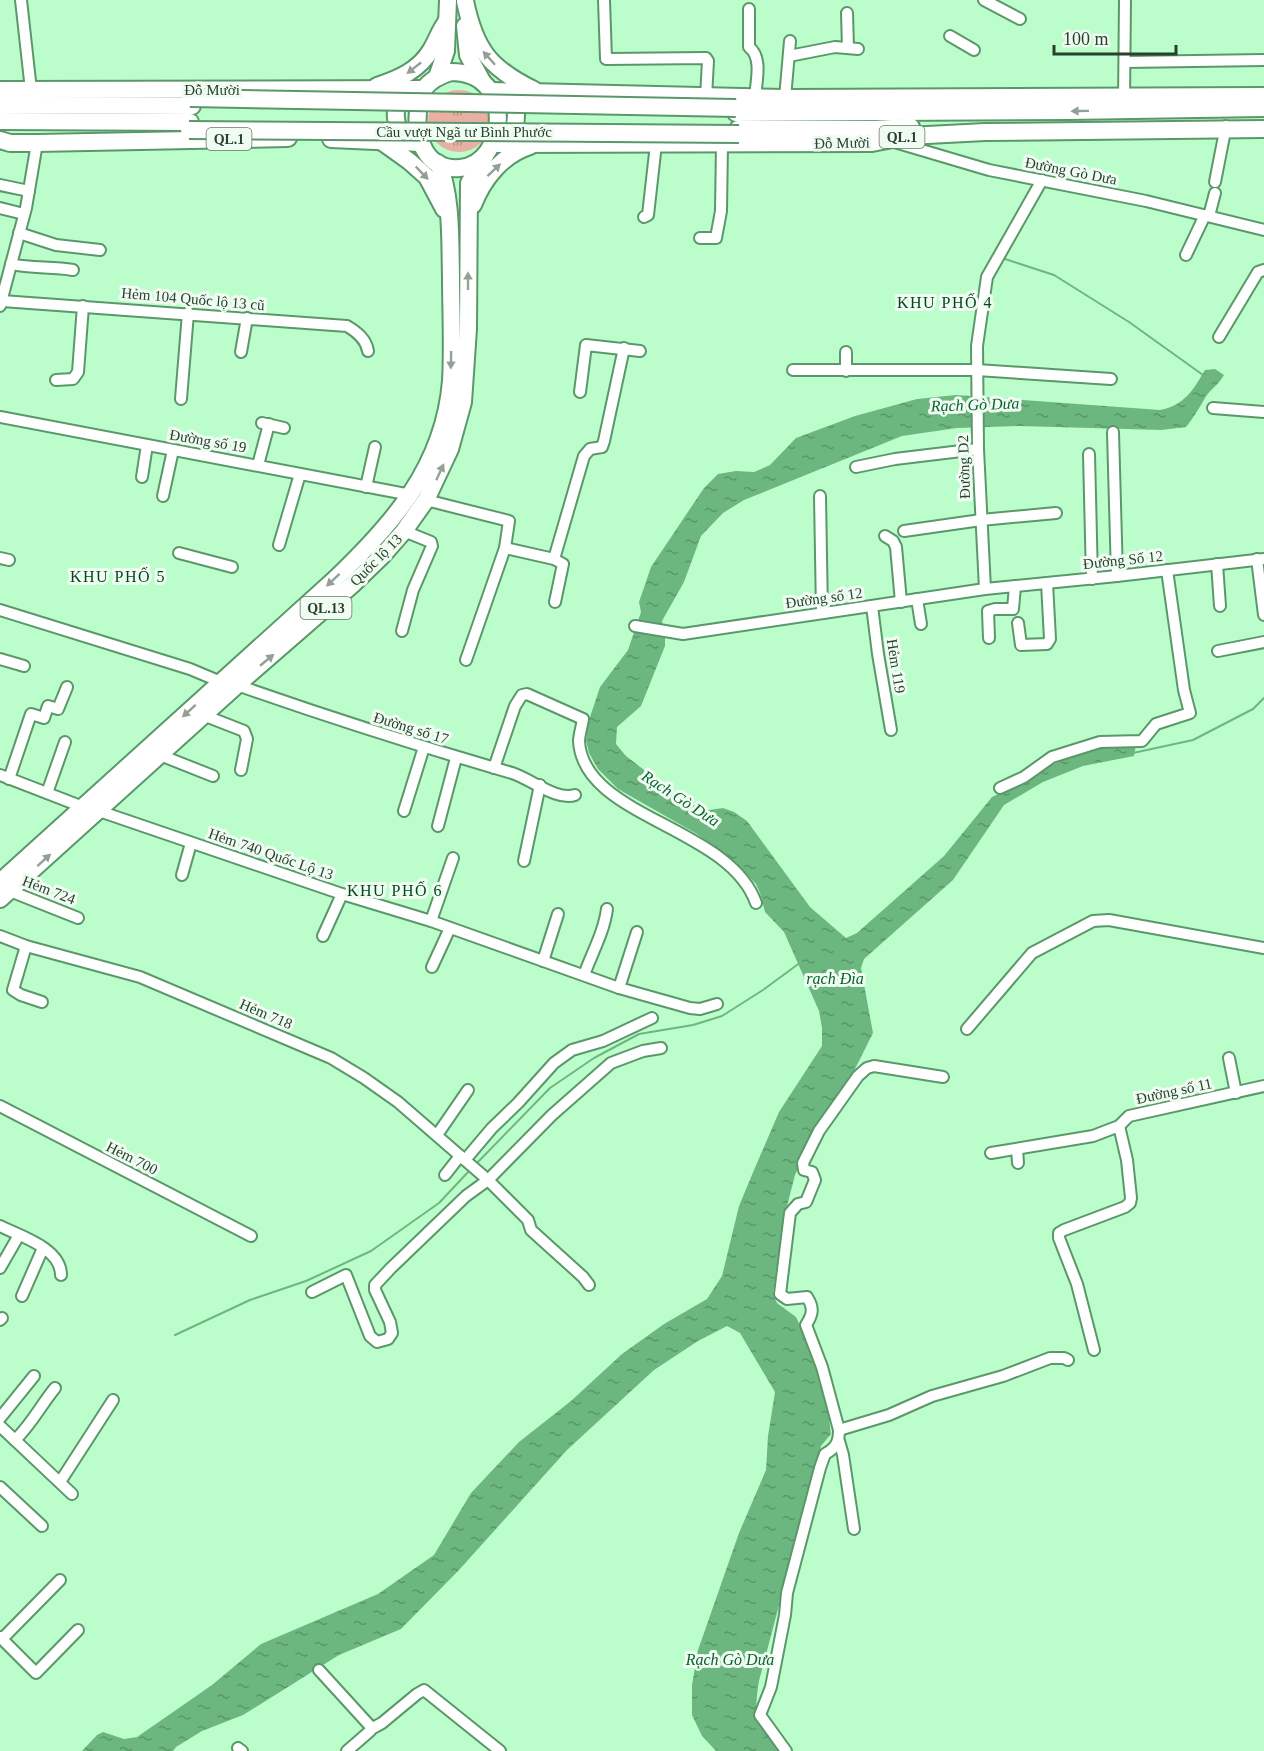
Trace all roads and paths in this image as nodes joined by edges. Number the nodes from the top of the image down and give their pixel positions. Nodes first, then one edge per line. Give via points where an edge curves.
1 (21, 0) edge
2 (455, 0) edge
3 (604, 0) edge
4 (984, 0) edge
5 (1125, 0) edge
6 (749, 9) dead end
7 (847, 13) dead end
8 (1020, 19) dead end
9 (445, 27) junction
10 (950, 36) dead end
11 (790, 41) dead end
12 (974, 50) dead end
13 (789, 56) junction
14 (1264, 60) edge
15 (1125, 62) junction
16 (437, 77) junction
17 (494, 88) junction
18 (424, 89) junction
19 (0, 90) edge
20 (368, 90) junction
21 (399, 90) junction
22 (536, 92) junction
23 (1264, 96) edge
24 (706, 97) junction
25 (755, 98) junction
26 (785, 98) junction
27 (890, 98) junction
28 (1123, 104) junction
29 (0, 105) edge
30 (1264, 108) edge
31 (937, 110) junction
32 (33, 114) junction
33 (190, 114) junction
34 (0, 121) edge
35 (737, 121) junction
36 (1264, 122) edge
37 (1226, 126) junction
38 (879, 127) junction
39 (1264, 129) edge
40 (380, 141) junction
41 (3, 143) edge
42 (413, 143) junction
43 (540, 143) junction
44 (656, 144) junction
45 (722, 144) junction
46 (495, 147) junction
47 (438, 163) junction
48 (1042, 180) junction
49 (0, 185) edge
50 (29, 191) junction
51 (0, 208) edge
52 (24, 214) junction
53 (1207, 216) junction
54 (468, 217) junction
55 (644, 217) dead end
56 (448, 218) junction
57 (1264, 230) edge
58 (19, 233) junction
59 (700, 238) dead end
60 (100, 250) dead end
61 (1186, 255) dead end
62 (7, 269) edge
63 (73, 270) dead end
64 (1264, 270) edge
65 (0, 305) edge
66 (82, 306) junction
67 (188, 313) junction
68 (247, 318) junction
69 (1219, 337) dead end
70 (624, 348) junction
71 (368, 351) dead end
72 (639, 351) dead end
73 (241, 352) dead end
74 (846, 352) dead end
75 (793, 370) dead end
76 (976, 370) junction
77 (846, 371) junction
78 (56, 380) dead end
79 (1111, 380) dead end
80 (580, 392) dead end
81 (181, 399) dead end
82 (1213, 408) dead end
83 (1264, 412) edge
84 (0, 417) edge
85 (284, 428) dead end
86 (1113, 432) dead end
87 (147, 445) junction
88 (375, 447) dead end
89 (978, 449) junction
90 (174, 450) junction
91 (1089, 454) dead end
92 (258, 465) junction
93 (856, 467) dead end
94 (300, 474) junction
95 (142, 477) dead end
96 (366, 487) junction
97 (164, 496) dead end
98 (820, 496) dead end
99 (418, 497) junction
100 (1056, 513) dead end
101 (981, 520) junction
102 (404, 531) junction
103 (904, 531) dead end
104 (885, 536) dead end
105 (279, 545) dead end
106 (506, 548) junction
107 (179, 553) dead end
108 (554, 559) junction
109 (1260, 559) edge
110 (1217, 564) junction
111 (232, 567) dead end
112 (1167, 570) junction
113 (1117, 576) junction
114 (1092, 579) junction
115 (1047, 583) junction
116 (1015, 586) junction
117 (985, 589) junction
118 (917, 599) junction
119 (555, 602) dead end
120 (901, 602) junction
121 (872, 606) junction
122 (1220, 606) dead end
123 (0, 610) edge
124 (822, 613) junction
125 (1264, 615) edge
126 (1018, 622) dead end
127 (921, 624) dead end
128 (635, 626) dead end
129 (402, 631) dead end
130 (989, 638) dead end
131 (1264, 642) edge
132 (1218, 651) dead end
133 (0, 658) edge
134 (466, 660) dead end
135 (24, 666) dead end
136 (229, 684) junction
137 (66, 687) dead end
138 (203, 715) junction
139 (891, 730) dead end
140 (65, 742) dead end
141 (424, 747) junction
142 (160, 755) junction
143 (456, 758) junction
144 (494, 768) junction
145 (241, 770) dead end
146 (213, 776) dead end
147 (5, 777) edge
148 (540, 785) junction
149 (1000, 788) dead end
150 (47, 793) junction
151 (575, 795) dead end
152 (91, 809) junction
153 (404, 811) dead end
154 (438, 826) dead end
155 (191, 843) junction
156 (453, 858) dead end
157 (524, 861) dead end
158 (182, 875) dead end
159 (3, 891) edge
160 (342, 894) junction
161 (756, 903) dead end
162 (607, 909) dead end
163 (558, 914) dead end
164 (78, 918) dead end
165 (431, 921) junction
166 (450, 928) junction
167 (637, 932) dead end
168 (0, 936) edge
169 (323, 936) dead end
170 (26, 946) junction
171 (1264, 948) edge
172 (543, 960) junction
173 (432, 967) dead end
174 (584, 975) junction
175 (619, 988) junction
176 (42, 1002) dead end
177 (717, 1004) dead end
178 (652, 1018) dead end
179 (967, 1029) dead end
180 (661, 1048) dead end
181 (1229, 1058) dead end
182 (943, 1077) dead end
183 (1264, 1086) edge
184 (468, 1090) dead end
185 (1236, 1093) junction
186 (0, 1106) edge
187 (1119, 1126) junction
188 (436, 1135) junction
189 (1017, 1149) junction
190 (991, 1153) dead end
191 (463, 1158) junction
192 (1018, 1163) dead end
193 (445, 1175) dead end
194 (488, 1179) junction
195 (0, 1226) edge
196 (19, 1235) junction
197 (251, 1236) dead end
198 (43, 1248) junction
199 (0, 1268) edge
200 (61, 1275) dead end
201 (589, 1285) dead end
202 (312, 1292) dead end
203 (22, 1296) dead end
204 (1095, 1350) dead end
205 (1068, 1360) dead end
206 (34, 1376) dead end
207 (55, 1388) dead end
208 (113, 1400) dead end
209 (0, 1418) edge
210 (0, 1426) edge
211 (839, 1430) junction
212 (15, 1440) junction
213 (839, 1441) junction
214 (60, 1482) junction
215 (0, 1487) edge
216 (72, 1494) dead end
217 (42, 1526) dead end
218 (854, 1529) dead end
219 (60, 1580) dead end
220 (78, 1630) dead end
221 (1, 1638) edge
222 (320, 1670) dead end
223 (371, 1729) junction
224 (346, 1751) edge
225 (500, 1751) edge
226 (786, 1751) edge

1 - 32 street
2 - 9 highway
2 - 17 highway via 468,55
22 -> 2 highway via 503,72 484,54
3 - 24 street via 606,59 706,58
4 - 8 street
5 - 15 street
6 - 25 street via 749,47 758,58
7 - 13 street via 853,49 835,47
9 - 16 highway via 445,57
9 -> 20 highway via 415,69
10 - 12 street
11 - 13 street
13 - 26 street
14 - 15 street
15 - 28 street
16 - 17 highway via 461,72
16 - 18 highway
17 - 22 highway, Đỗ Mười / QL.1
17 - 46 highway via 515,105 516,121
18 - 21 highway, Đỗ Mười / QL.1
18 - 42 highway
19 - 32 highway, Đỗ Mười / QL.1
20 - 21 highway, Đỗ Mười / QL.1
20 - 32 highway, Đỗ Mười / QL.1
21 - 42 highway via 398,132
22 - 24 highway, Đỗ Mười / QL.1
23 - 28 highway, Đỗ Mười / QL.1
24 - 25 highway, Đỗ Mười / QL.1
25 - 26 highway, Đỗ Mười / QL.1
26 - 27 highway, Đỗ Mười / QL.1
27 - 28 highway, Đỗ Mười / QL.1
27 - 31 highway
27 - 38 highway
28 - 30 highway, Đỗ Mười / QL.1
28 -> 31 highway, Đỗ Mười / QL.1
29 - 32 highway, Đỗ Mười / QL.1
31 - 38 highway, Đỗ Mười / QL.1
32 - 33 highway, Đỗ Mười / QL.1
32 - 33 highway, Đỗ Mười / QL.1
32 - 34 highway, Đỗ Mười / QL.1
32 - 40 highway, Đỗ Mười / QL.1 via 298,138
32 - 41 highway, Đỗ Mười / QL.1
32 - 50 street
33 - 35 highway, Cầu vượt Ngã tư Bình Phước / QL.1
33 - 35 highway, Cầu vượt Ngã tư Bình Phước / QL.1, bridge
35 - 38 highway, Đỗ Mười / QL.1
36 - 37 highway, Đỗ Mười / QL.1
37 - 38 highway, Đỗ Mười / QL.1 via 985,132
37 - 39 highway, Đỗ Mười / QL.1
37 - 53 street
38 - 45 highway, Đỗ Mười / QL.1 via 872,143
38 - 48 street, Đường Gò Dưa via 989,170
40 - 42 highway, Đỗ Mười / QL.1
40 -> 56 highway via 426,177
42 - 47 highway, QL.13
43 - 44 highway, Đỗ Mười / QL.1
43 - 46 highway, Đỗ Mười / QL.1
54 -> 43 highway via 487,177 511,155
44 - 45 highway, Đỗ Mười / QL.1
44 - 55 street via 650,204
45 - 59 street via 721,211 716,238
46 - 47 highway via 461,168
46 - 54 highway, Quốc lộ 13 / QL.13 via 469,183
47 - 56 highway, Quốc lộ 13 / QL.13 via 446,186
48 - 53 street, Đường Gò Dưa
48 - 76 street, Đường D2 via 987,277
49 - 50 street
50 - 52 street
51 - 52 street
52 - 58 street
53 - 57 street, Đường Gò Dưa
53 - 61 street
99 -> 54 highway, Quốc lộ 13 / QL.13 via 450,449 463,402 468,329
56 -> 99 highway, Quốc lộ 13 / QL.13 via 450,383 442,425
58 - 60 street via 56,245
58 - 62 street
62 - 63 street via 42,266
62 - 65 street
64 - 69 street via 1258,272
65 - 66 street, Hẻm 104 Quốc lộ 13 cũ
66 - 67 street, Hẻm 104 Quốc lộ 13 cũ
66 - 78 street via 78,372 73,379
67 - 68 street, Hẻm 104 Quốc lộ 13 cũ
67 - 81 street
68 - 71 street, Hẻm 104 Quốc lộ 13 cũ via 347,326 358,333
68 - 73 street
70 - 72 street
70 - 80 street via 586,345
70 - 108 street via 604,441 602,447 590,449 584,456
74 - 77 street
75 - 77 street
76 - 77 street
76 - 79 street
76 - 89 street, Đường D2
82 - 83 street
84 - 87 street, Đường số 19
85 - 92 street via 265,424
86 - 113 street
87 - 90 street, Đường số 19
87 - 95 street
88 - 96 street
89 - 93 street
89 - 101 street, Đường D2
90 - 92 street, Đường số 19
90 - 97 street
91 - 114 street
92 - 94 street, Đường số 19
94 - 96 street, Đường số 19
94 - 105 street
96 - 99 street, Đường số 19
98 - 124 street
99 - 102 highway, Quốc lộ 13 / QL.13
99 - 106 street, Đường số 19 via 510,521
99 -> 136 highway, Quốc lộ 13 / QL.13
100 - 101 street
101 - 103 street
101 - 117 street, Đường D2
102 - 129 street via 431,542 432,546 413,590
136 -> 102 highway, Quốc lộ 13 / QL.13 via 352,585
104 - 120 street via 896,547
106 - 108 street
106 - 134 street
107 - 111 street
108 - 119 street via 563,564
109 - 110 street, Đường Số 12
109 - 125 street
110 - 112 street, Đường Số 12
110 - 122 street
112 - 113 street, Đường Số 12
112 - 149 street via 1190,713 1156,724 1142,741 1100,742 1053,757
113 - 114 street, Đường Số 12
114 - 115 street, Đường Số 12
115 - 116 street, Đường Số 12
115 - 126 street via 1047,644 1021,645
116 - 117 street, Đường Số 12
116 - 130 street via 1013,609 988,611
117 - 118 street, Đường số 12
118 - 120 street, Đường số 12
118 - 127 street
120 - 121 street, Đường số 12
121 - 124 street, Đường số 12
121 - 139 street, Hẻm 119
123 - 136 street, Đường số 17
124 - 128 street, Đường số 12 via 683,634
131 - 132 street
133 - 135 street
136 - 138 highway, Quốc lộ 13 / QL.13
136 - 141 street, Đường số 17
136 -> 152 highway, Quốc lộ 13 / QL.13
137 - 147 street via 58,709 48,706 44,718 31,714
138 - 142 highway, Quốc lộ 13 / QL.13
138 - 145 street via 244,732 247,739
140 - 150 street
141 - 143 street, Đường số 17
141 - 153 street
142 - 146 street
142 - 152 highway, Quốc lộ 13 / QL.13
143 - 144 street, Đường số 17
143 - 154 street
144 - 148 street, Đường số 17
144 - 161 street via 522,695 583,719 579,741 584,763 596,780 617,798 692,839 727,864 748,886
147 - 150 street, Hẻm 740 Quốc Lộ 13
148 - 151 street, Đường số 17 via 561,796
148 - 157 street
150 - 152 street, Hẻm 740 Quốc Lộ 13
152 - 155 street, Hẻm 740 Quốc Lộ 13
152 - 159 highway, Quốc lộ 13 / QL.13
155 - 158 street
155 - 160 street, Hẻm 740 Quốc Lộ 13
156 - 165 street
159 - 164 street, Hẻm 724
160 - 165 street, Hẻm 740 Quốc Lộ 13
160 - 169 street
162 - 174 street via 605,925
163 - 172 street
165 - 166 street, Hẻm 740 Quốc Lộ 13
166 - 172 street, Hẻm 740 Quốc Lộ 13
166 - 173 street
167 - 175 street
168 - 170 street, Hẻm 718
170 - 176 street via 13,990
170 - 188 street, Hẻm 718 via 140,977 331,1058 398,1102
171 - 179 street via 1109,920 1093,921 1032,953
172 - 174 street, Hẻm 740 Quốc Lộ 13
174 - 175 street, Hẻm 740 Quốc Lộ 13
175 - 177 street, Hẻm 740 Quốc Lộ 13 via 700,1009
178 - 191 street via 603,1041 572,1050 554,1063
180 - 194 street via 611,1063 552,1114
181 - 185 street
182 - 211 street via 867,1068 819,1131 803,1163 804,1170 812,1172 815,1180 806,1202 790,1213 780,1294 787,1299 807,1297 811,1303 813,1309 806,1325
183 - 185 street, Đường số 11
184 - 188 street
185 - 187 street, Đường số 11 via 1129,1116
186 - 197 street, Hẻm 700
187 - 189 street, Đường số 11 via 1093,1136
187 - 204 street via 1127,1160 1130,1203 1059,1233
188 - 191 street, Hẻm 718
189 - 190 street, Đường số 11
189 - 192 street
191 - 193 street
191 - 194 street, Hẻm 718
194 - 201 street, Hẻm 718 via 528,1220 531,1230
194 - 202 street via 426,1232 375,1285 390,1322 392,1333 388,1339 377,1342 370,1336 346,1275
195 - 196 street
196 - 198 street
196 - 199 street
198 - 200 street via 56,1259
198 - 203 street
205 - 211 street via 1050,1358
206 - 209 street
207 - 212 street
208 - 214 street
210 - 212 street
211 - 213 street
212 - 214 street
213 - 218 street
213 - 226 street via 825,1454 820,1468 787,1593 771,1686 760,1715
214 - 216 street
215 - 217 street
219 - 221 street
220 - 221 street via 36,1673
222 - 223 street
223 - 224 street
223 - 225 street via 424,1690

